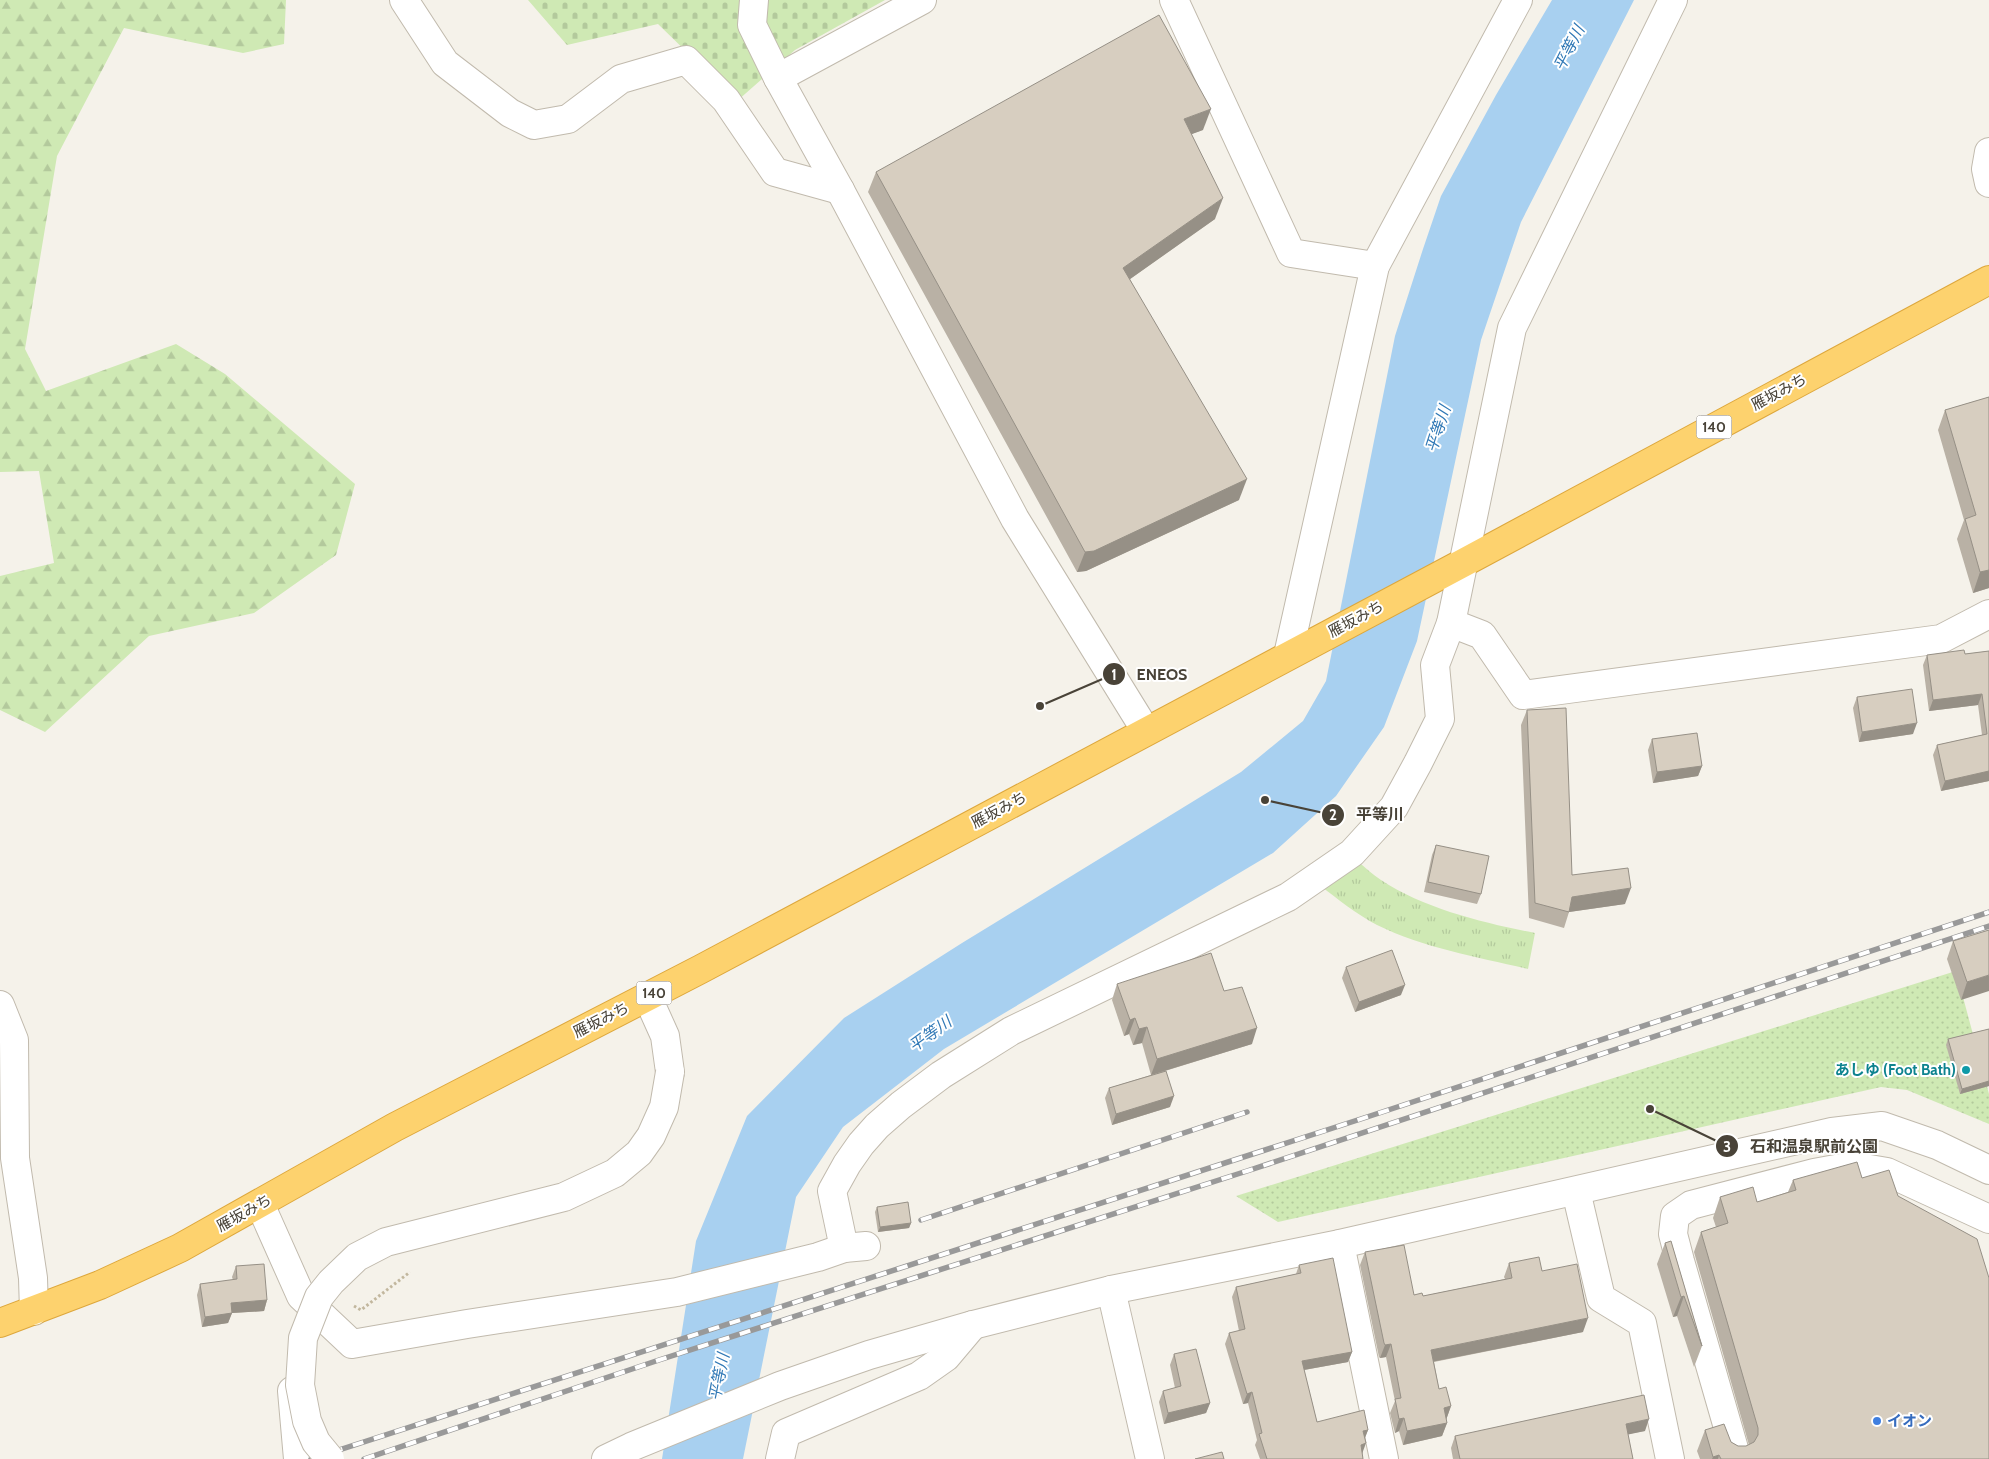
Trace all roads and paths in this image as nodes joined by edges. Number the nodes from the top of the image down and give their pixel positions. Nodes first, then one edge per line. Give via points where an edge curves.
1 (404, 0) edge
2 (754, 0) edge
3 (922, 0) edge
4 (1174, 0) edge
5 (1518, 0) edge
6 (1673, 0) edge
7 (778, 78) junction
8 (1989, 152) edge
9 (1989, 182) edge
10 (840, 190) junction
11 (1376, 266) junction
12 (1989, 280) edge
13 (1451, 569) junction
14 (1989, 614) edge
15 (1451, 622) junction
16 (1295, 651) junction
17 (1146, 732) junction
18 (647, 996) junction
19 (0, 1005) edge
20 (1910, 1136) junction
21 (1989, 1170) edge
22 (1887, 1172) junction
23 (1576, 1191) junction
24 (260, 1204) junction
25 (1989, 1219) edge
26 (1340, 1244) junction
27 (410, 1272) dead end
28 (1111, 1290) junction
29 (301, 1296) junction
30 (348, 1303) dead end
31 (34, 1311) junction
32 (0, 1323) edge
33 (973, 1324) junction
34 (1735, 1452) edge
35 (298, 1459) edge
36 (330, 1459) edge
37 (606, 1459) edge
38 (780, 1459) edge
39 (1150, 1459) edge
40 (1384, 1459) edge
41 (1670, 1459) edge

1 - 10 street via 445,63 510,113 534,125 568,119 621,79 686,60 726,100 775,172
2 - 7 street via 752,25
3 - 7 street
4 - 11 street via 1291,253
5 - 11 street
6 - 13 street via 1512,328
7 - 10 street
8 - 9 street via 1986,169
10 - 17 street via 1015,519
11 - 16 street
12 - 13 highway, 雁坂みち / 140
13 - 15 street
13 - 16 highway, 雁坂みち / 140
14 - 15 street via 1941,639 1523,695 1482,635
15 - 29 street via 1435,665 1440,719 1394,806 1352,853 1288,897 1011,1032 941,1075 901,1105 861,1144 832,1191 855,1247 678,1292 352,1344
16 - 17 highway, 雁坂みち / 140
17 - 18 highway, 雁坂みち / 140
18 - 24 highway, 雁坂みち / 140 via 395,1127
18 - 36 street, bridge via 665,1036 670,1072 664,1107 639,1153 615,1173 564,1197 386,1242 357,1257 319,1297 303,1338 300,1385 306,1421 316,1442
19 - 31 street via 14,1040 15,1158 33,1278
20 - 21 street
20 - 22 street
20 - 23 street via 1882,1126 1862,1127
22 - 25 street
22 - 34 street via 1852,1166 1814,1173 1691,1205 1675,1216 1674,1234 1680,1261
23 - 26 street
23 - 41 street via 1601,1298 1642,1323
24 - 29 street
24 - 31 highway, 雁坂みち / 140 via 180,1248
26 - 28 street
26 - 40 street
27 - 30 path via 361,1310
28 - 33 street
28 - 39 street
29 - 35 street via 291,1340
31 - 32 highway, 雁坂みち / 140
33 - 37 street via 780,1386
33 - 38 street via 946,1358 919,1376 786,1433

